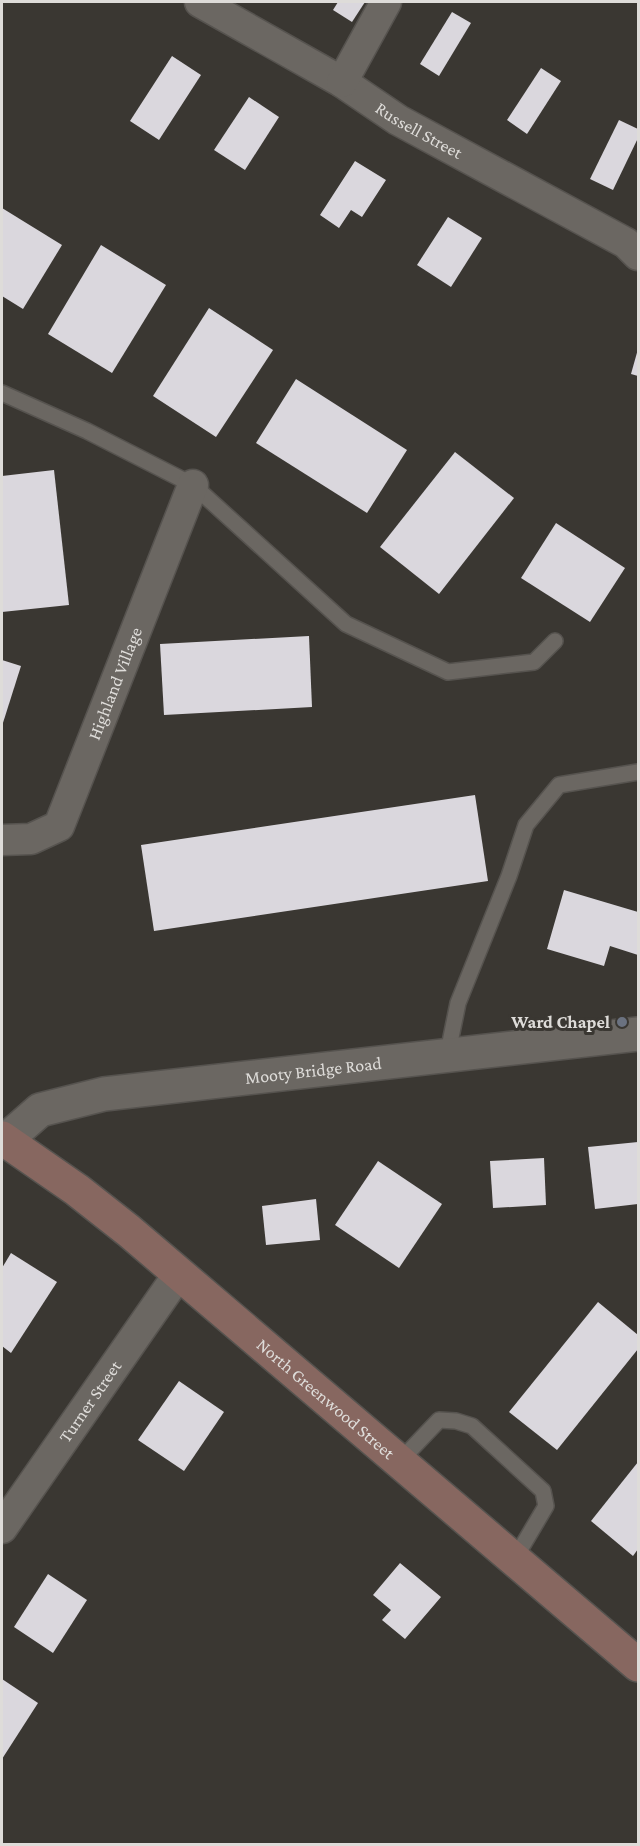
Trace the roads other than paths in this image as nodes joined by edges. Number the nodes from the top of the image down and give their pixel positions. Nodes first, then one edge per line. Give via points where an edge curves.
1 (200, 2) edge
2 (386, 2) edge
3 (342, 82) junction
4 (639, 255) edge
5 (2, 393) edge
6 (193, 485) junction
7 (555, 641) dead end
8 (639, 772) edge
9 (2, 840) edge
10 (639, 1034) edge
11 (447, 1057) junction
12 (4, 1139) edge
13 (178, 1275) junction
14 (399, 1462) junction
15 (2, 1528) edge
16 (514, 1560) junction
17 (639, 1665) edge

1 - 3 street, Russell Street
2 - 3 street
3 - 4 street, Russell Street via 398,120 626,243
5 - 6 lane via 87,430
6 - 7 lane via 346,624 448,672 534,662
6 - 9 street, Highland Village via 59,826 31,839
8 - 11 lane via 559,785 526,825 458,1004
10 - 11 street, Mooty Bridge Road
11 - 12 street, Mooty Bridge Road via 104,1094 40,1110
12 - 13 main road, North Greenwood Street via 77,1190
13 - 14 main road, North Greenwood Street
13 - 15 street, Turner Street
14 - 16 main road, North Greenwood Street
14 - 16 lane via 439,1420 456,1420 472,1426 543,1491 546,1506
16 - 17 main road, North Greenwood Street

